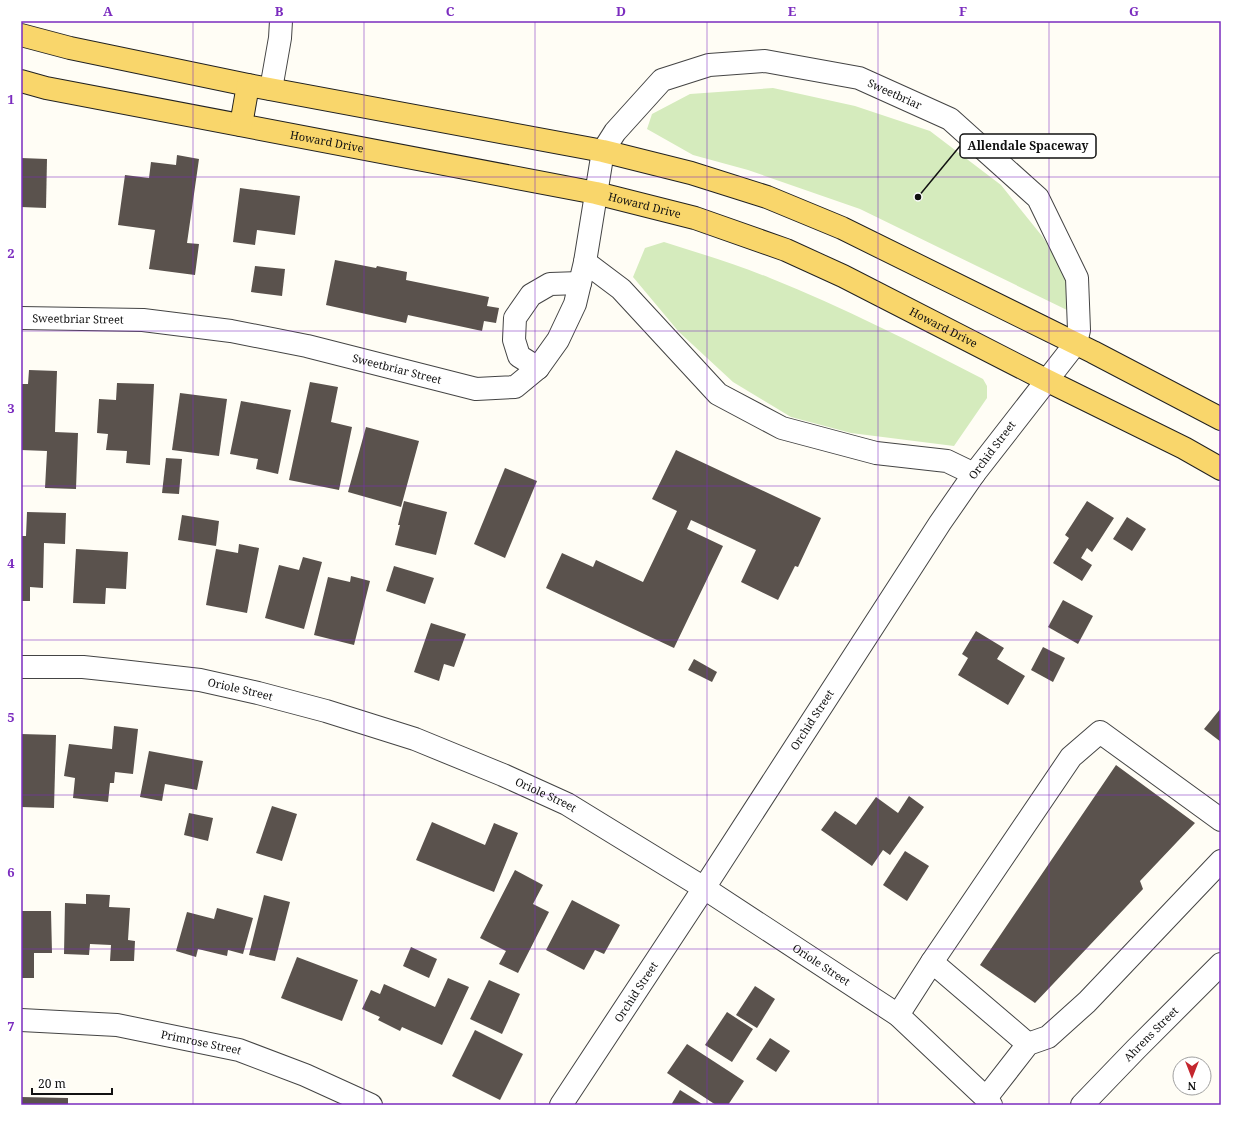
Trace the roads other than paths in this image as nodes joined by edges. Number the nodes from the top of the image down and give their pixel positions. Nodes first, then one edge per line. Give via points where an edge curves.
1 (281, 21) edge
2 (21, 35) edge
3 (21, 81) edge
4 (248, 85) junction
5 (271, 89) junction
6 (241, 125) junction
7 (603, 151) junction
8 (596, 194) junction
9 (585, 262) junction
10 (580, 283) junction
11 (21, 318) edge
12 (1076, 343) junction
13 (538, 368) junction
14 (1046, 380) junction
15 (1221, 419) edge
16 (1221, 470) edge
17 (974, 474) junction
18 (21, 667) edge
19 (1221, 820) edge
20 (1221, 861) edge
21 (704, 888) junction
22 (932, 962) junction
23 (1221, 964) edge
24 (898, 1015) junction
25 (21, 1020) edge
26 (1028, 1044) junction
27 (988, 1102) edge
28 (371, 1105) edge
29 (561, 1105) edge
30 (1082, 1105) edge

1 - 5 street
2 - 4 main road
3 - 6 main road, Howard Drive
4 - 5 main road
4 - 6 main road
5 - 7 main road
6 - 8 main road, Howard Drive
7 - 8 street, Sweetbriar Street
7 - 12 main road via 690,173 767,197 842,228
7 - 12 street, Sweetbriar via 615,132 662,80 709,65 765,61 859,78 950,119 1038,198 1077,278 1079,330
8 - 9 street, Sweetbriar Street
8 - 14 main road, Howard Drive via 695,218 786,250 843,276
9 - 10 street, Sweetbriar Street
9 - 17 street via 621,289 718,394 782,428 876,453 947,461
10 - 13 street, Sweetbriar Street via 575,304 558,340
10 - 13 street via 550,284 531,295 515,318 514,340 519,356
11 - 13 street, Sweetbriar Street via 143,320 231,331 307,346 476,389 515,388
12 - 14 street, Orchid Street
12 - 15 main road
14 - 16 main road, Howard Drive via 1184,448
14 - 17 street, Orchid Street
17 - 21 street, Orchid Street
18 - 21 street, Oriole Street via 83,667 200,680 320,709 415,739 567,804
19 - 22 street via 1100,732 1071,757
20 - 26 street via 1087,1002 1048,1037
21 - 24 street, Oriole Street
21 - 29 street, Orchid Street
22 - 24 street
22 - 26 street
23 - 30 street, Ahrens Street
24 - 27 street, Oriole Street
25 - 28 street, Primrose Street via 117,1025 239,1050 305,1075
26 - 27 street

